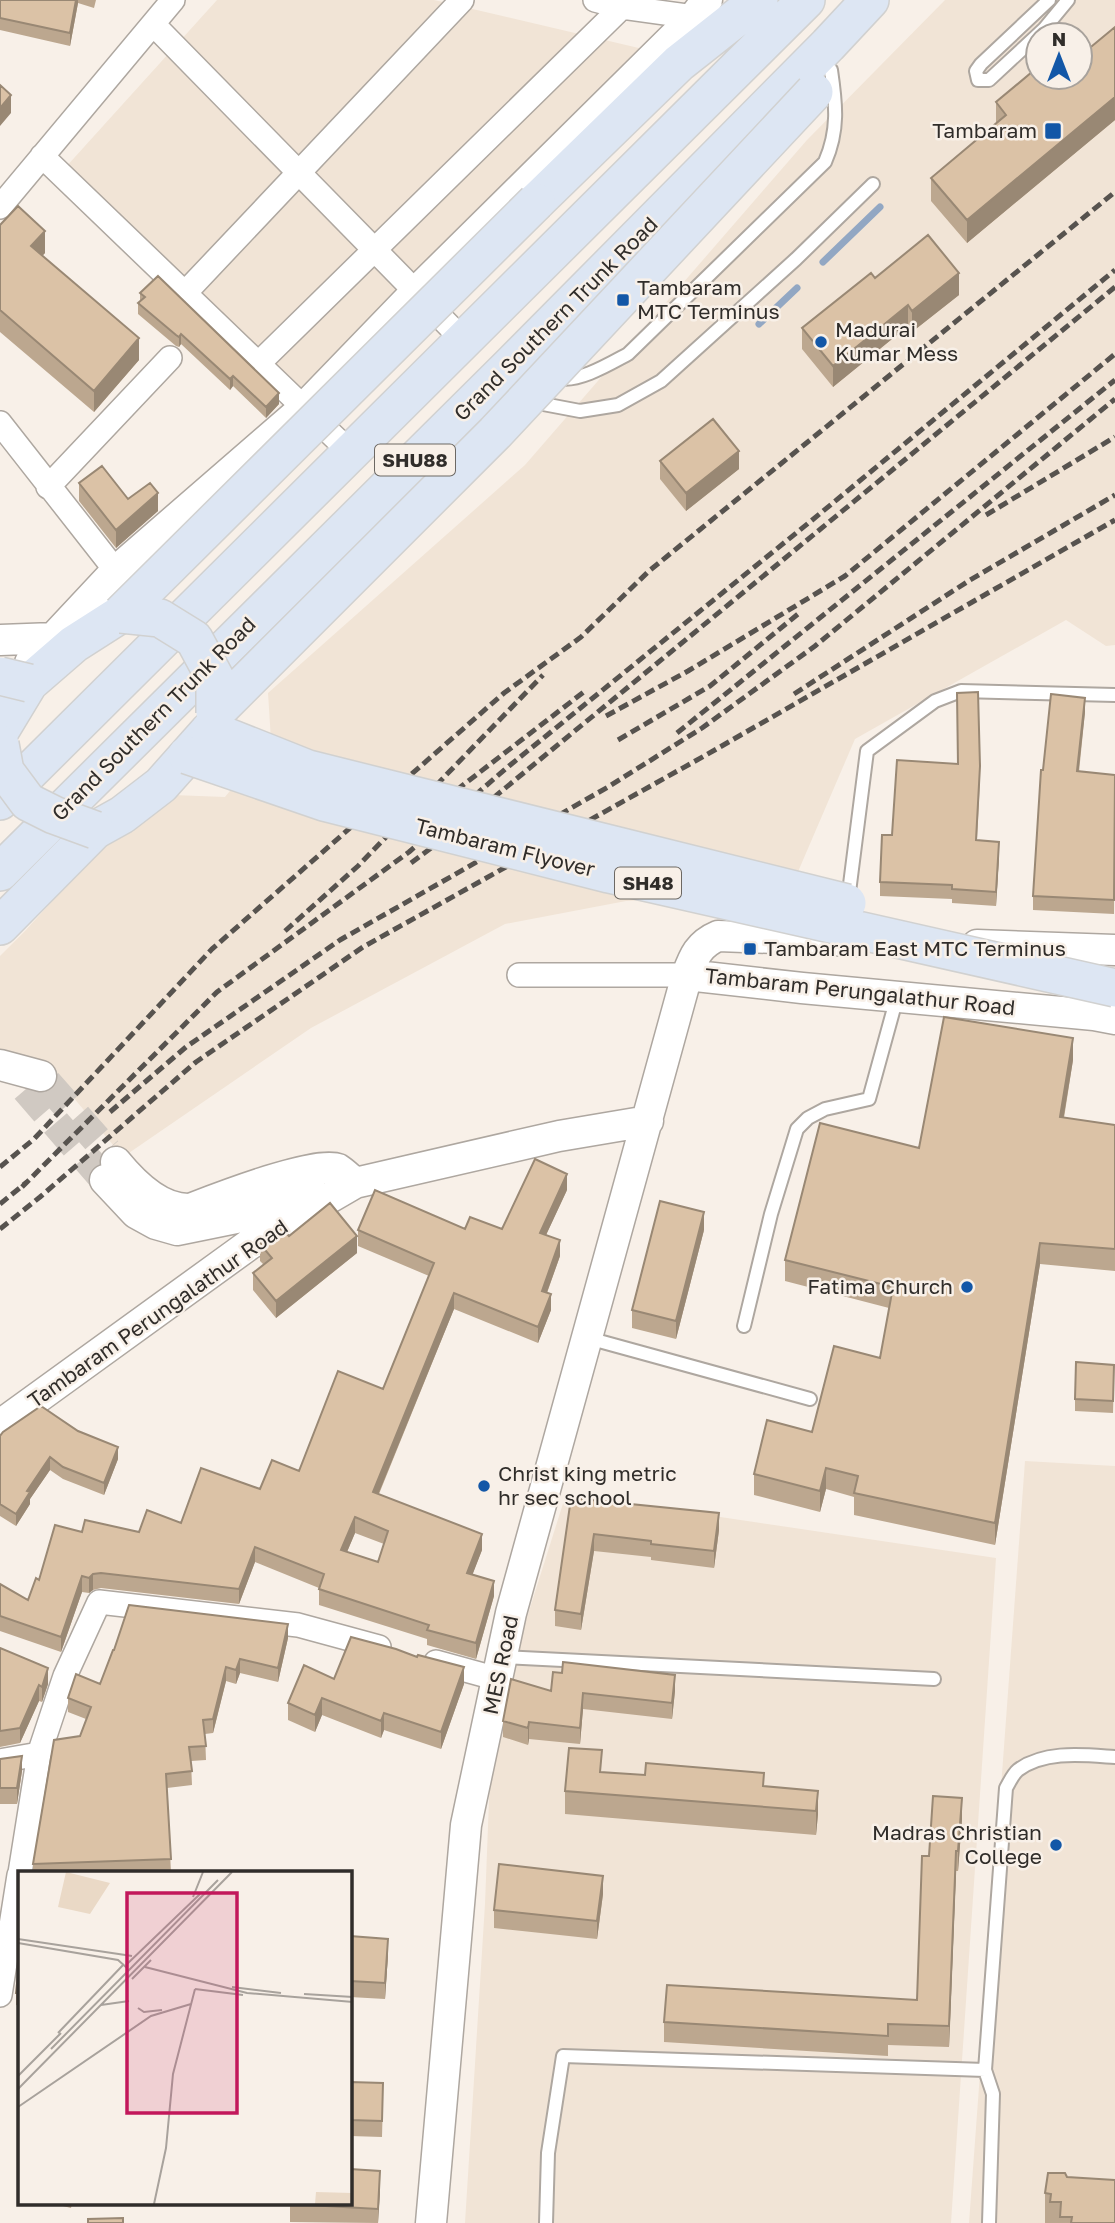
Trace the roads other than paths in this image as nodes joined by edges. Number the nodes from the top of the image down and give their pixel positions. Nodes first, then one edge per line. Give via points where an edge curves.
1 (173, 0) edge
2 (462, 0) edge
3 (595, 0) edge
4 (759, 0) edge
5 (806, 0) edge
6 (870, 0) edge
7 (1049, 0) edge
8 (1068, 0) edge
9 (622, 7) junction
10 (700, 9) edge
11 (153, 24) junction
12 (825, 69) junction
13 (42, 156) junction
14 (296, 173) junction
15 (873, 184) dead end
16 (0, 207) edge
17 (374, 252) junction
18 (185, 293) junction
19 (415, 293) junction
20 (464, 341) junction
21 (170, 358) dead end
22 (258, 364) junction
23 (521, 374) junction
24 (554, 392) junction
25 (304, 408) junction
26 (0, 423) edge
27 (351, 453) junction
28 (48, 487) junction
29 (116, 571) junction
30 (121, 614) junction
31 (54, 638) junction
32 (0, 639) edge
33 (10, 684) edge
34 (1115, 695) edge
35 (204, 733) junction
36 (0, 744) edge
37 (0, 801) edge
38 (95, 830) junction
39 (0, 872) edge
40 (0, 926) edge
41 (843, 941) junction
42 (1115, 950) edge
43 (1115, 968) edge
44 (519, 975) dead end
45 (687, 975) junction
46 (1115, 989) edge
47 (897, 996) junction
48 (1115, 1019) edge
49 (0, 1065) edge
50 (22, 1083) tunnel mouth
51 (648, 1121) junction
52 (111, 1171) tunnel mouth
53 (344, 1189) junction
54 (744, 1326) dead end
55 (587, 1338) junction
56 (810, 1399) dead end
57 (0, 1425) edge
58 (500, 1668) junction
59 (934, 1679) dead end
60 (39, 1754) junction
61 (1115, 1757) edge
62 (0, 1761) edge
63 (20, 1871) edge
64 (18, 1880) edge
65 (0, 1995) edge
66 (985, 2070) junction
67 (432, 2223) edge
68 (546, 2223) edge
69 (989, 2223) edge

1 - 11 street
2 - 14 street
3 - 9 street
4 - 30 main road, bridge via 679,63
5 - 20 main road, SHU88
6 - 12 main road, Grand Southern Trunk Road / SHU88
7 - 8 lane via 981,64 976,71 978,80 989,80
9 - 10 street
9 - 17 street
10 - 19 street
11 - 13 street
11 - 14 street
12 - 23 main road, Grand Southern Trunk Road / SHU88
12 - 24 lane via 836,106 834,142 825,162 628,354
12 - 35 main road, bridge via 495,433
13 - 16 street
13 - 18 street
14 - 17 street
14 - 18 street
15 - 24 lane via 661,381 618,405 580,411
17 - 19 street
17 - 22 street
18 - 22 street
19 - 20 street
19 - 25 street
20 - 27 main road, SHU88
21 - 28 street
22 - 25 street
23 - 24 lane
23 - 24 lane
23 - 39 main road, Grand Southern Trunk Road / SHU88
25 - 27 street
25 - 29 street
26 - 28 street
27 - 37 main road, SHU88
28 - 29 street
29 - 31 street
30 - 33 main road
30 - 35 main road, bridge via 160,618 194,639 215,678
31 - 32 street
31 - 33 street
33 - 36 main road
34 - 41 lane via 961,691 934,701 867,751
35 - 38 main road via 161,785
35 - 43 main road, Tambaram Flyover / SH48, bridge via 308,769
35 - 46 main road, Tambaram Flyover / SH48, bridge via 324,802 609,874
36 - 38 main road, bridge via 5,771 28,802
38 - 40 main road
41 - 42 street
41 - 45 street via 718,936 695,953
44 - 45 street
45 - 47 street, Tambaram Perungalathur Road
45 - 51 street, Tambaram Perungalathur Road
47 - 48 street, Tambaram Perungalathur Road
47 - 54 lane via 869,1099 825,1109 797,1129
49 - 50 street
51 - 53 street, Tambaram Perungalathur Road via 559,1136
51 - 55 street, MES Road
52 - 53 street via 136,1213 177,1230 236,1218 312,1193
53 - 57 street, Tambaram Perungalathur Road via 250,1244
55 - 56 lane
55 - 58 street, MES Road
58 - 59 lane
58 - 60 street via 411,1656 298,1625 99,1602 65,1676
58 - 67 street, MES Road via 467,1825
60 - 62 street
60 - 63 street
61 - 66 lane via 1070,1754 1038,1760 1016,1771 1006,1788
64 - 65 street
66 - 68 lane via 563,2056 548,2153
66 - 69 lane via 993,2094

